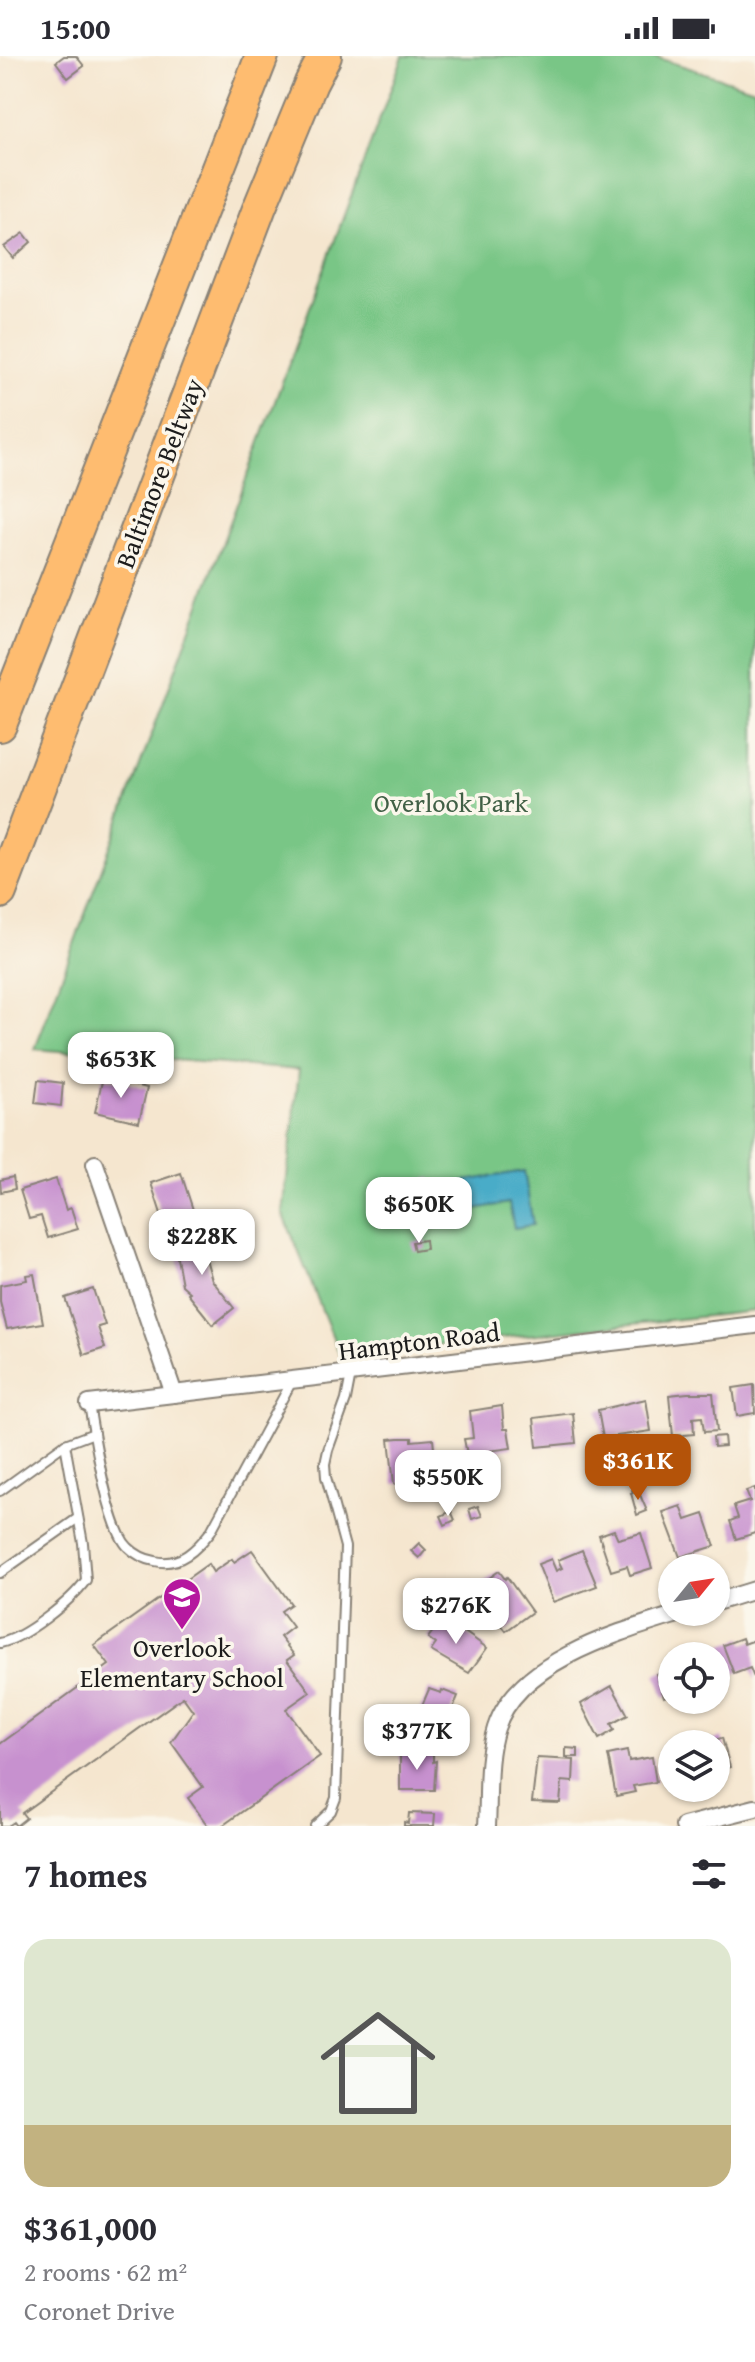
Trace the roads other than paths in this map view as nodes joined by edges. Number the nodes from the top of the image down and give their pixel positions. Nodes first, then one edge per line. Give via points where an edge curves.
1 (262, 56) edge
2 (325, 56) edge
3 (0, 725) edge
4 (0, 892) edge
5 (95, 1164) dead end
6 (755, 1325) edge
7 (351, 1373) junction
8 (292, 1380) junction
9 (174, 1394) junction
10 (89, 1404) joint
11 (94, 1433) junction
12 (65, 1444) junction
13 (0, 1491) edge
14 (78, 1518) junction
15 (0, 1573) edge
16 (755, 1590) edge
17 (730, 1598) edge
18 (658, 1620) edge
19 (0, 1643) edge
20 (755, 1808) edge
21 (315, 1826) edge
22 (487, 1826) edge
23 (684, 1826) edge

1 - 3 highway
2 - 4 highway, Baltimore Beltway via 259,209
5 - 9 street
6 - 7 street, Hampton Road
7 - 8 street, Hampton Road
7 - 21 lane via 325,1464 345,1547 336,1798
8 - 9 street, Hampton Road
8 - 11 lane via 211,1531 181,1559 163,1563 126,1546 117,1531
9 - 10 street, Hampton Road
10 - 11 lane
11 - 12 lane
12 - 13 lane
12 - 14 lane
14 - 15 lane
14 - 19 lane via 86,1580 71,1598 16,1638
16 - 17 street
18 - 22 street via 568,1654 516,1696 497,1724 490,1752
20 - 23 street

